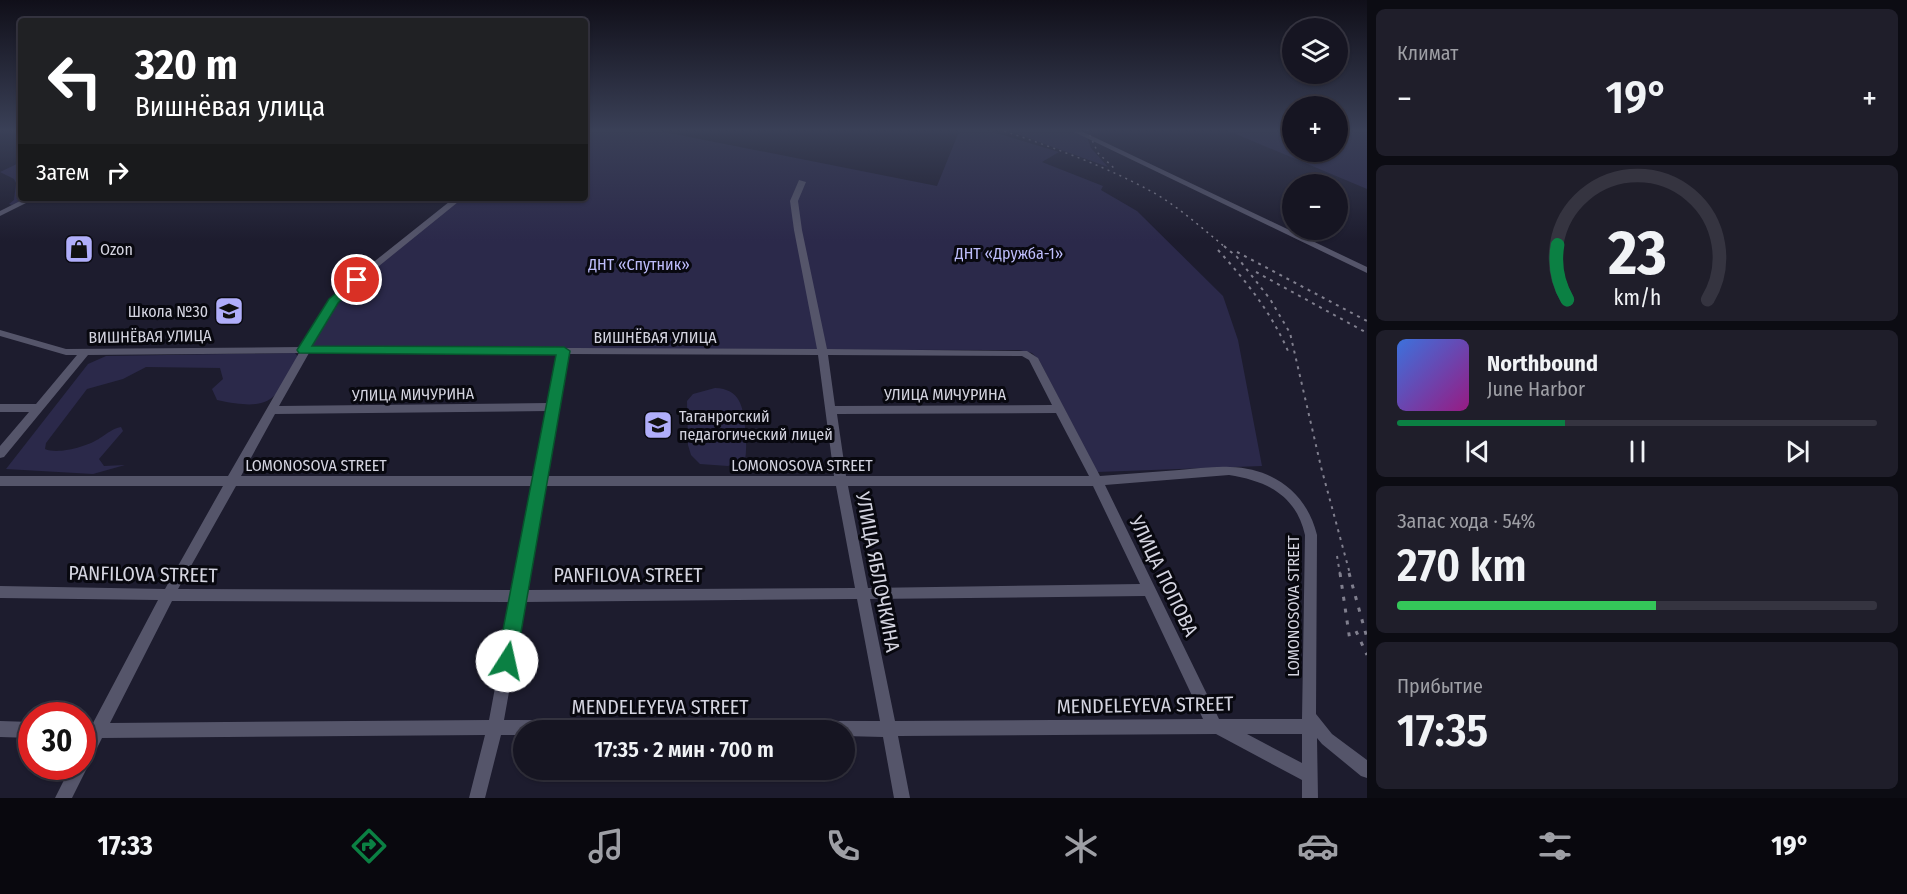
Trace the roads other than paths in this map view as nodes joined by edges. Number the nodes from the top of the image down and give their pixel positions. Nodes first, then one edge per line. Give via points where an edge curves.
1 (1149, 166) edge
2 (802, 182) dead end
3 (26, 201) edge
4 (455, 201) edge
5 (0, 214) edge
6 (1367, 270) edge
7 (0, 333) edge
8 (304, 350) junction
9 (564, 351) junction
10 (85, 352) junction
11 (822, 352) junction
12 (1024, 353) joint
13 (554, 407) junction
14 (0, 408) edge
15 (39, 408) junction
16 (1061, 409) junction
17 (271, 410) junction
18 (830, 410) junction
19 (0, 454) edge
20 (0, 481) edge
21 (233, 481) junction
22 (1097, 481) junction
23 (539, 482) junction
24 (841, 482) junction
25 (1149, 590) junction
26 (0, 592) edge
27 (518, 594) junction
28 (863, 594) junction
29 (168, 595) junction
30 (1309, 721) junction
31 (1214, 725) junction
32 (495, 727) junction
33 (0, 729) edge
34 (888, 729) junction
35 (18, 730) edge
36 (99, 731) junction
37 (96, 736) edge
38 (1367, 770) edge
39 (1310, 775) junction
40 (73, 780) edge
41 (63, 798) edge
42 (477, 798) edge
43 (902, 798) edge
44 (1310, 798) edge

1 - 6 street
2 - 11 street, УЛИЦА ЯБЛОЧКИНА via 794,201
3 - 5 street
4 - 8 street via 339,294
7 - 10 street, ВИШНЁВАЯ УЛИЦА via 66,352
8 - 9 street, ВИШНЁВАЯ УЛИЦА
8 - 10 street, ВИШНЁВАЯ УЛИЦА
8 - 17 street
9 - 11 street, ВИШНЁВАЯ УЛИЦА
9 - 13 street
10 - 15 street
11 - 12 street, ВИШНЁВАЯ УЛИЦА
11 - 18 street, УЛИЦА ЯБЛОЧКИНА
12 - 16 street, УЛИЦА ПОПОВА via 1033,358
13 - 17 street, УЛИЦА МИЧУРИНА
13 - 23 street
14 - 15 street
15 - 19 street
16 - 18 street, УЛИЦА МИЧУРИНА
16 - 22 street, УЛИЦА ПОПОВА
17 - 21 street
18 - 24 street, УЛИЦА ЯБЛОЧКИНА
20 - 21 street, LOMONOSOVA STREET
21 - 23 street, LOMONOSOVA STREET
21 - 29 street
22 - 24 street, LOMONOSOVA STREET
22 - 25 street, УЛИЦА ПОПОВА
22 - 30 street, LOMONOSOVA STREET via 1229,471 1268,480 1297,500 1309,519 1311,535
23 - 24 street, LOMONOSOVA STREET
23 - 27 street
24 - 28 street, УЛИЦА ЯБЛОЧКИНА
25 - 28 street, PANFILOVA STREET
25 - 31 street, УЛИЦА ПОПОВА
26 - 29 street, PANFILOVA STREET
27 - 28 street, PANFILOVA STREET
27 - 29 street, PANFILOVA STREET
27 - 32 street
28 - 34 street, УЛИЦА ЯБЛОЧКИНА
29 - 36 street
30 - 31 street, MENDELEYEVA STREET
30 - 38 street
30 - 39 street, LOMONOSOVA STREET
31 - 34 street, MENDELEYEVA STREET
31 - 39 street
32 - 34 street, MENDELEYEVA STREET
32 - 36 street, MENDELEYEVA STREET
32 - 42 street
33 - 35 street
34 - 43 street, УЛИЦА ЯБЛОЧКИНА
36 - 37 street
39 - 44 street, LOMONOSOVA STREET
40 - 41 street

